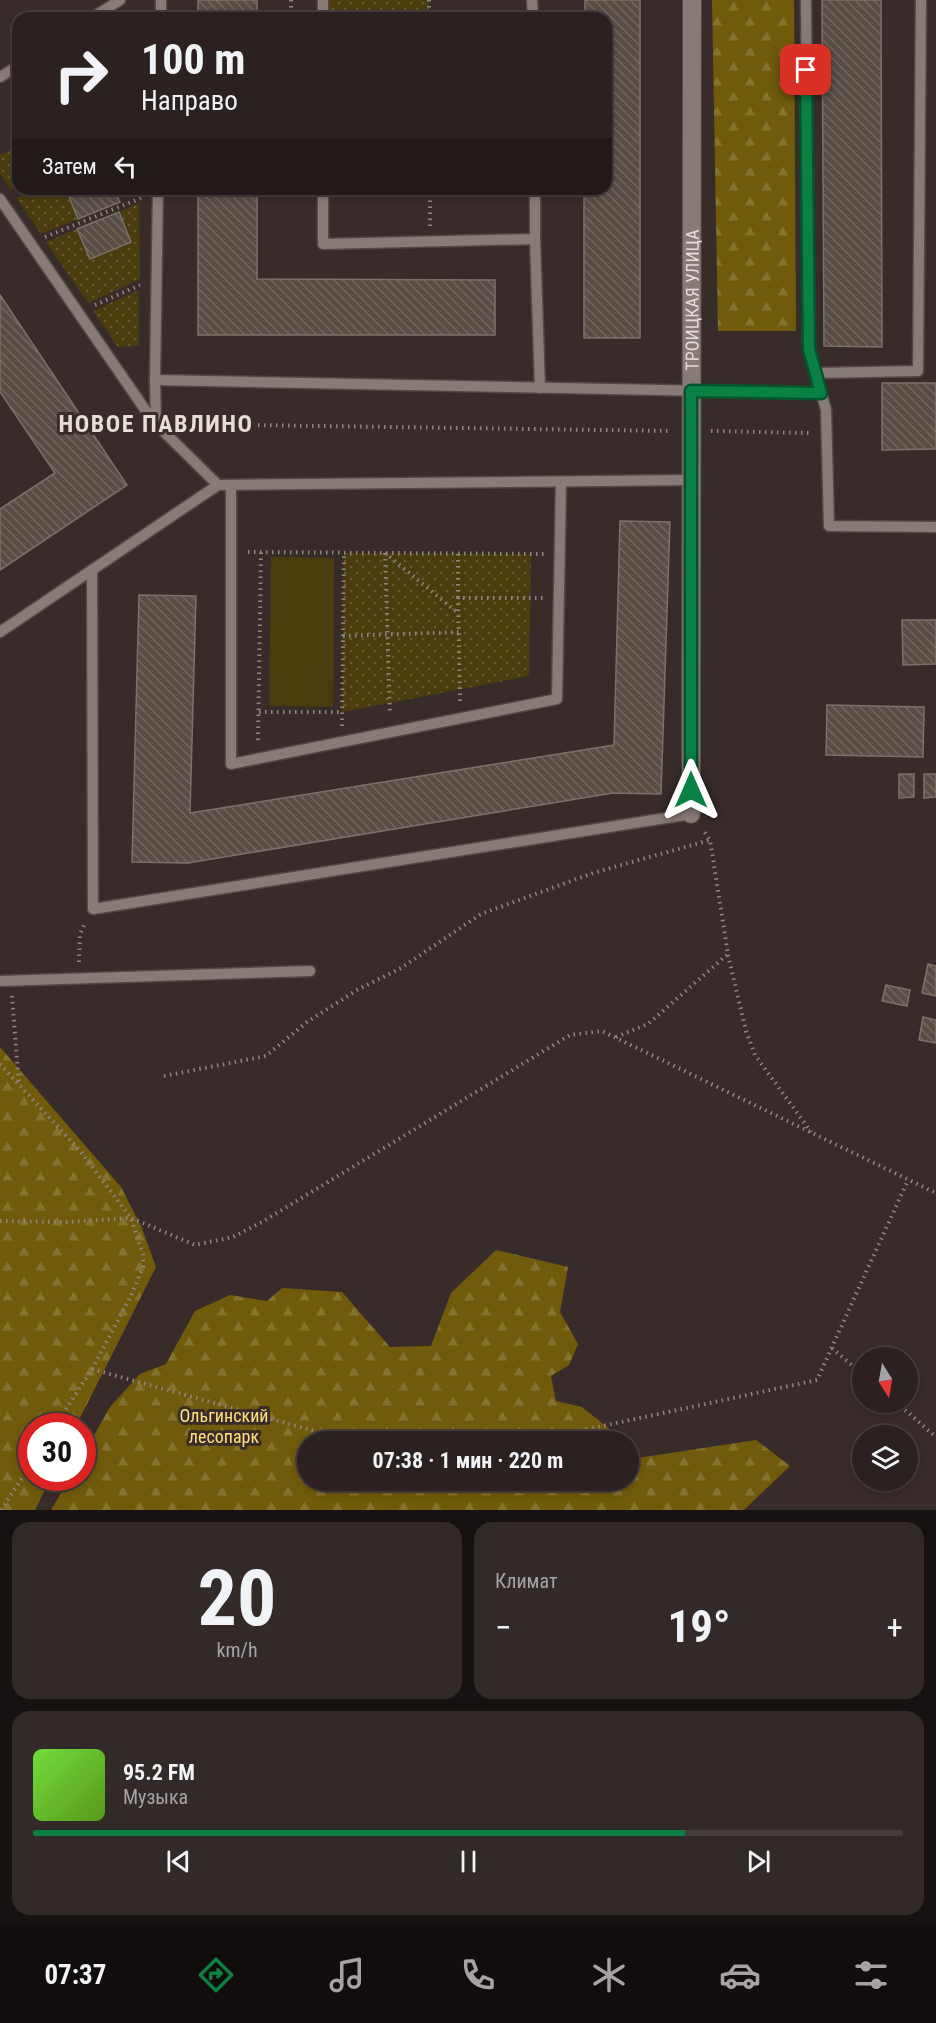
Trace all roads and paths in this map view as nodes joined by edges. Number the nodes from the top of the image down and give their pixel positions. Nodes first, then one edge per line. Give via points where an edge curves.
1 (120, 0) edge
2 (692, 0) edge
3 (806, 0) edge
4 (921, 0) edge
5 (101, 12) edge
6 (146, 195) edge
7 (158, 195) edge
8 (323, 195) edge
9 (430, 195) edge
10 (535, 195) edge
11 (0, 199) edge
12 (536, 239) junction
13 (430, 242) junction
14 (31, 243) junction
15 (157, 277) junction
16 (78, 312) junction
17 (815, 373) junction
18 (155, 380) junction
19 (540, 388) junction
20 (691, 391) junction
21 (821, 393) junction
22 (156, 424) junction
23 (691, 431) junction
24 (827, 433) junction
25 (691, 480) junction
26 (561, 483) junction
27 (218, 485) junction
28 (231, 485) junction
29 (936, 527) edge
30 (231, 552) junction
31 (261, 552) junction
32 (344, 553) junction
33 (386, 553) junction
34 (458, 554) junction
35 (559, 554) junction
36 (92, 570) junction
37 (458, 598) junction
38 (559, 598) junction
39 (459, 614) junction
40 (0, 632) edge
41 (459, 632) junction
42 (388, 634) junction
43 (343, 636) junction
44 (259, 712) junction
45 (342, 712) junction
46 (460, 718) junction
47 (390, 732) junction
48 (342, 742) junction
49 (258, 758) junction
50 (691, 814) junction
51 (710, 840) junction
52 (93, 909) junction
53 (728, 954) junction
54 (310, 971) dead end
55 (79, 978) junction
56 (6, 981) edge
57 (615, 1037) junction
58 (0, 1064) edge
59 (164, 1077) dead end
60 (19, 1085) junction
61 (813, 1134) junction
62 (908, 1180) junction
63 (936, 1192) edge
64 (131, 1218) junction
65 (0, 1221) edge
66 (832, 1348) junction
67 (852, 1365) edge
68 (92, 1369) junction
69 (63, 1413) edge
70 (909, 1413) edge
71 (314, 1431) edge
72 (579, 1431) edge
73 (936, 1437) edge
74 (18, 1484) edge
75 (1, 1510) edge

1 - 5 lane
2 - 20 street, ТРОИЦКАЯ УЛИЦА
3 - 17 lane via 809,349
4 - 17 lane via 918,371
6 - 14 path
7 - 15 lane
8 - 13 lane via 323,244
9 - 13 path
10 - 12 lane
11 - 14 lane
12 - 13 lane
12 - 19 lane
14 - 16 lane
15 - 16 path
15 - 18 lane
16 - 22 lane
17 - 21 lane
18 - 19 lane
18 - 22 lane
19 - 20 lane
20 - 21 lane
20 - 23 street, ТРОИЦКАЯ УЛИЦА
21 - 24 lane
22 - 23 path
22 - 27 lane
23 - 24 path
23 - 25 street, ТРОИЦКАЯ УЛИЦА
24 - 29 lane via 829,526
25 - 26 lane
25 - 50 street, ТРОИЦКАЯ УЛИЦА
26 - 28 lane
26 - 35 lane
27 - 28 lane
27 - 36 lane
28 - 30 lane
30 - 31 path
30 - 49 lane via 231,764
31 - 32 path
31 - 44 path
32 - 33 path
32 - 43 path
33 - 34 path
33 - 39 path
33 - 42 path
34 - 35 path
34 - 37 path
35 - 38 lane
36 - 40 lane
36 - 52 lane
37 - 38 path
37 - 39 path
38 - 46 lane via 557,699
39 - 41 path
41 - 42 path
41 - 46 path
42 - 43 path
42 - 47 path
43 - 45 path
44 - 45 path
44 - 49 path
45 - 48 path
46 - 47 lane
47 - 48 lane
48 - 49 lane
50 - 51 path
50 - 52 lane
51 - 53 path
51 - 59 path via 593,873 481,914 401,968 317,1015 266,1056
52 - 55 path via 80,934
53 - 57 path via 648,1023
53 - 61 path via 755,1055
54 - 55 lane
55 - 56 lane
56 - 60 path
57 - 61 path
57 - 64 path via 602,1031 570,1035 233,1238 195,1245
58 - 60 path
60 - 64 path via 81,1152
61 - 62 path
62 - 63 path
62 - 66 path
64 - 65 path
64 - 68 path via 143,1267
66 - 67 path
66 - 72 path via 818,1380
68 - 69 path
68 - 71 path
70 - 73 path
74 - 75 path

